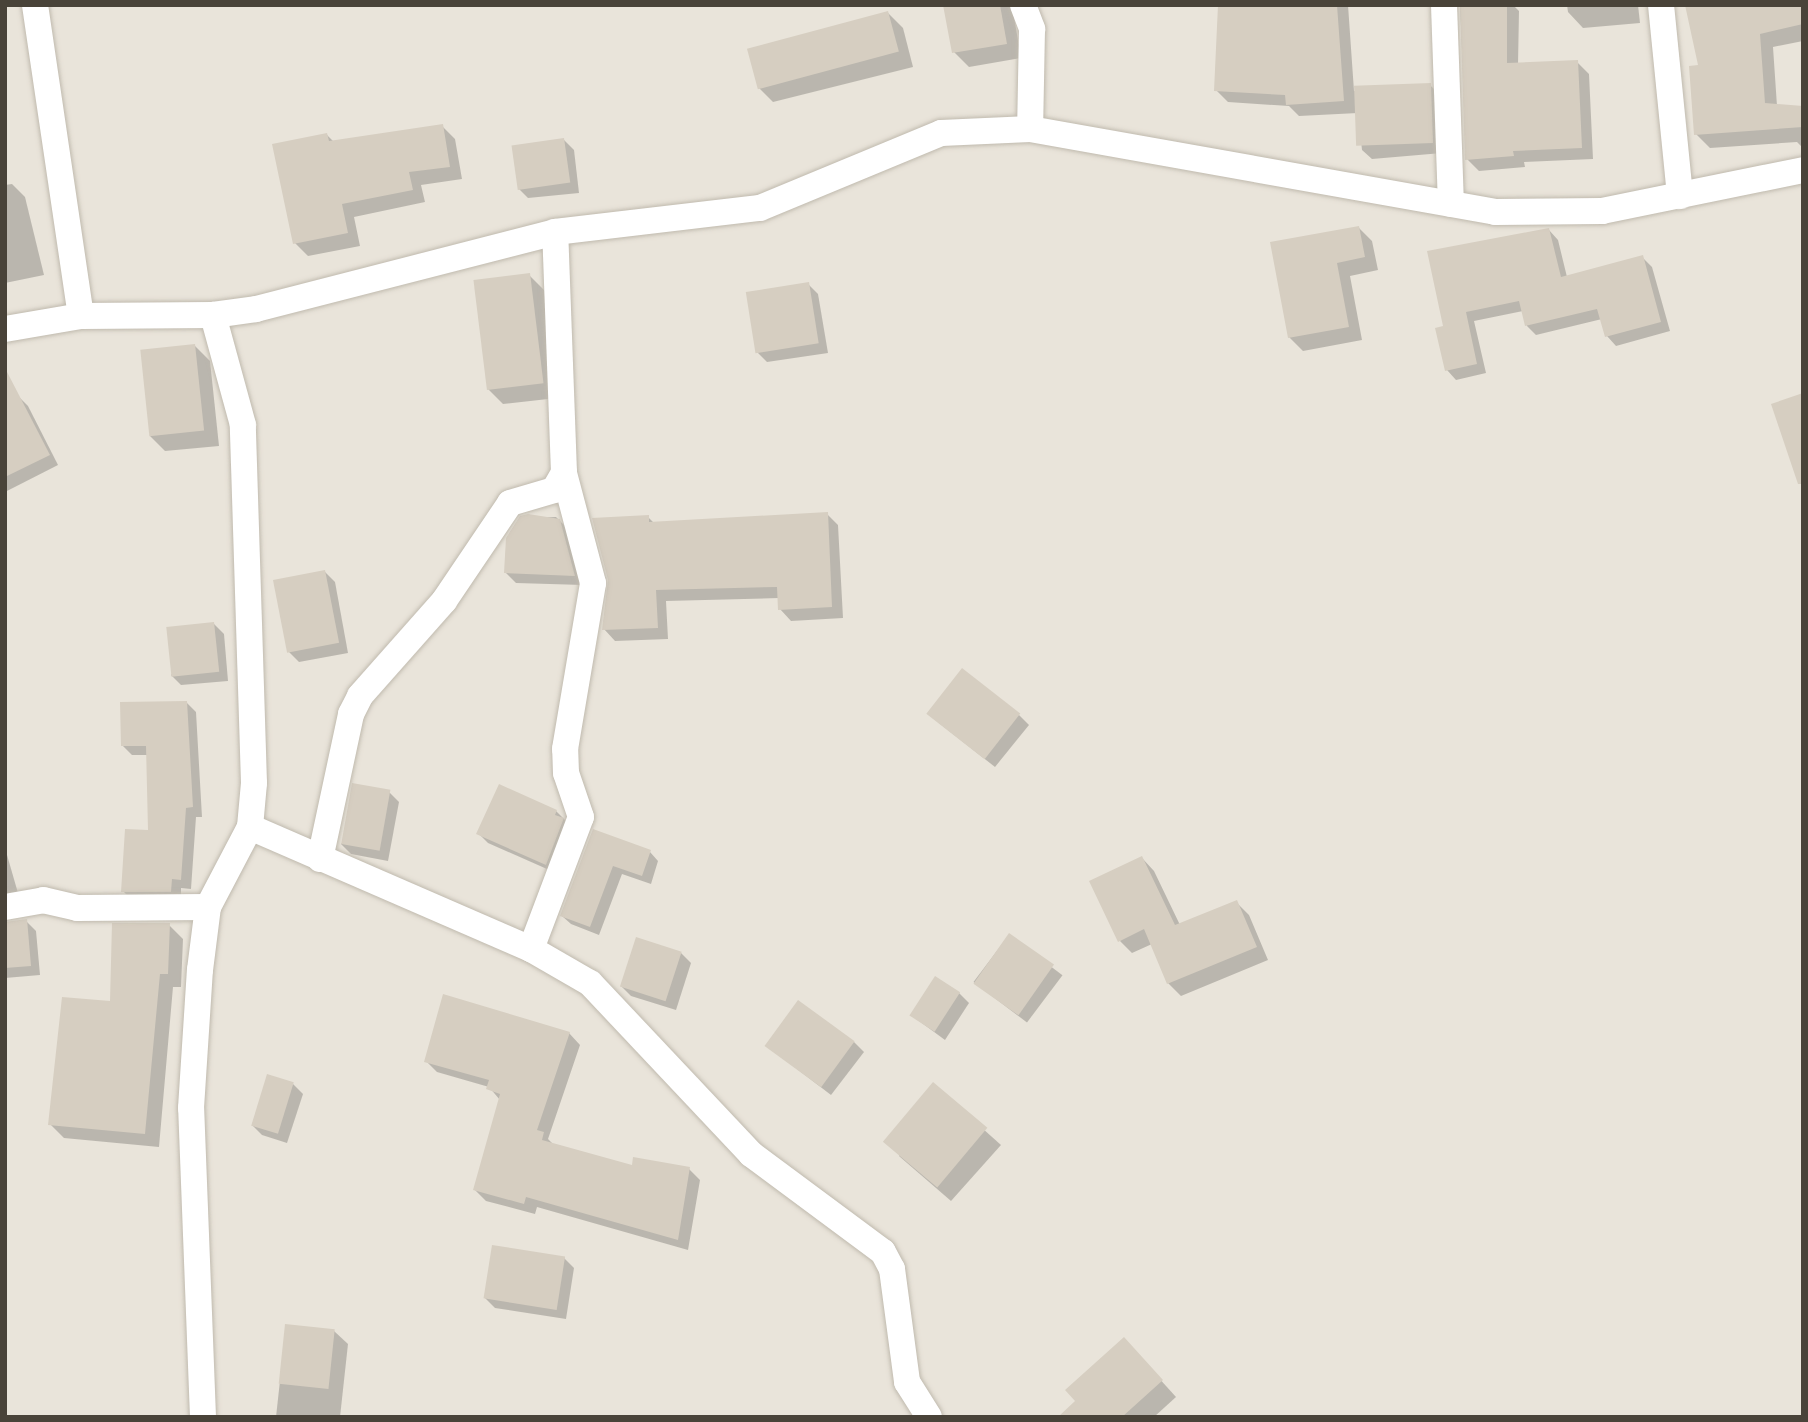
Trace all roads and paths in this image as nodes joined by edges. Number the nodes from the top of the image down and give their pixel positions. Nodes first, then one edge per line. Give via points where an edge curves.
1 (35, 5) edge
2 (1023, 5) edge
3 (1444, 5) edge
4 (1661, 5) edge
5 (1030, 129) junction
6 (1803, 170) edge
7 (1679, 196) junction
8 (1451, 204) junction
9 (555, 232) junction
10 (212, 315) junction
11 (81, 316) junction
12 (5, 328) edge
13 (564, 473) junction
14 (250, 827) junction
15 (320, 859) junction
16 (208, 906) junction
17 (5, 907) edge
18 (531, 949) junction
19 (202, 1417) edge
20 (929, 1417) edge

1 - 11 street
2 - 5 street via 1032,29
3 - 8 street
4 - 7 street
5 - 8 street
5 - 9 street via 941,132 760,208
6 - 7 street
7 - 8 street via 1602,211 1495,212
9 - 10 street via 256,309
9 - 13 street
10 - 11 street
10 - 14 street via 243,425 254,783
11 - 12 street
13 - 15 street via 554,489 510,503 444,601 360,696 351,714
13 - 18 street via 593,583 565,749 566,773 581,817
14 - 15 street
14 - 16 street
15 - 18 street
16 - 17 street via 78,908 43,900
16 - 19 street via 191,1108
18 - 20 street via 590,983 751,1154 883,1252 892,1269 907,1382

